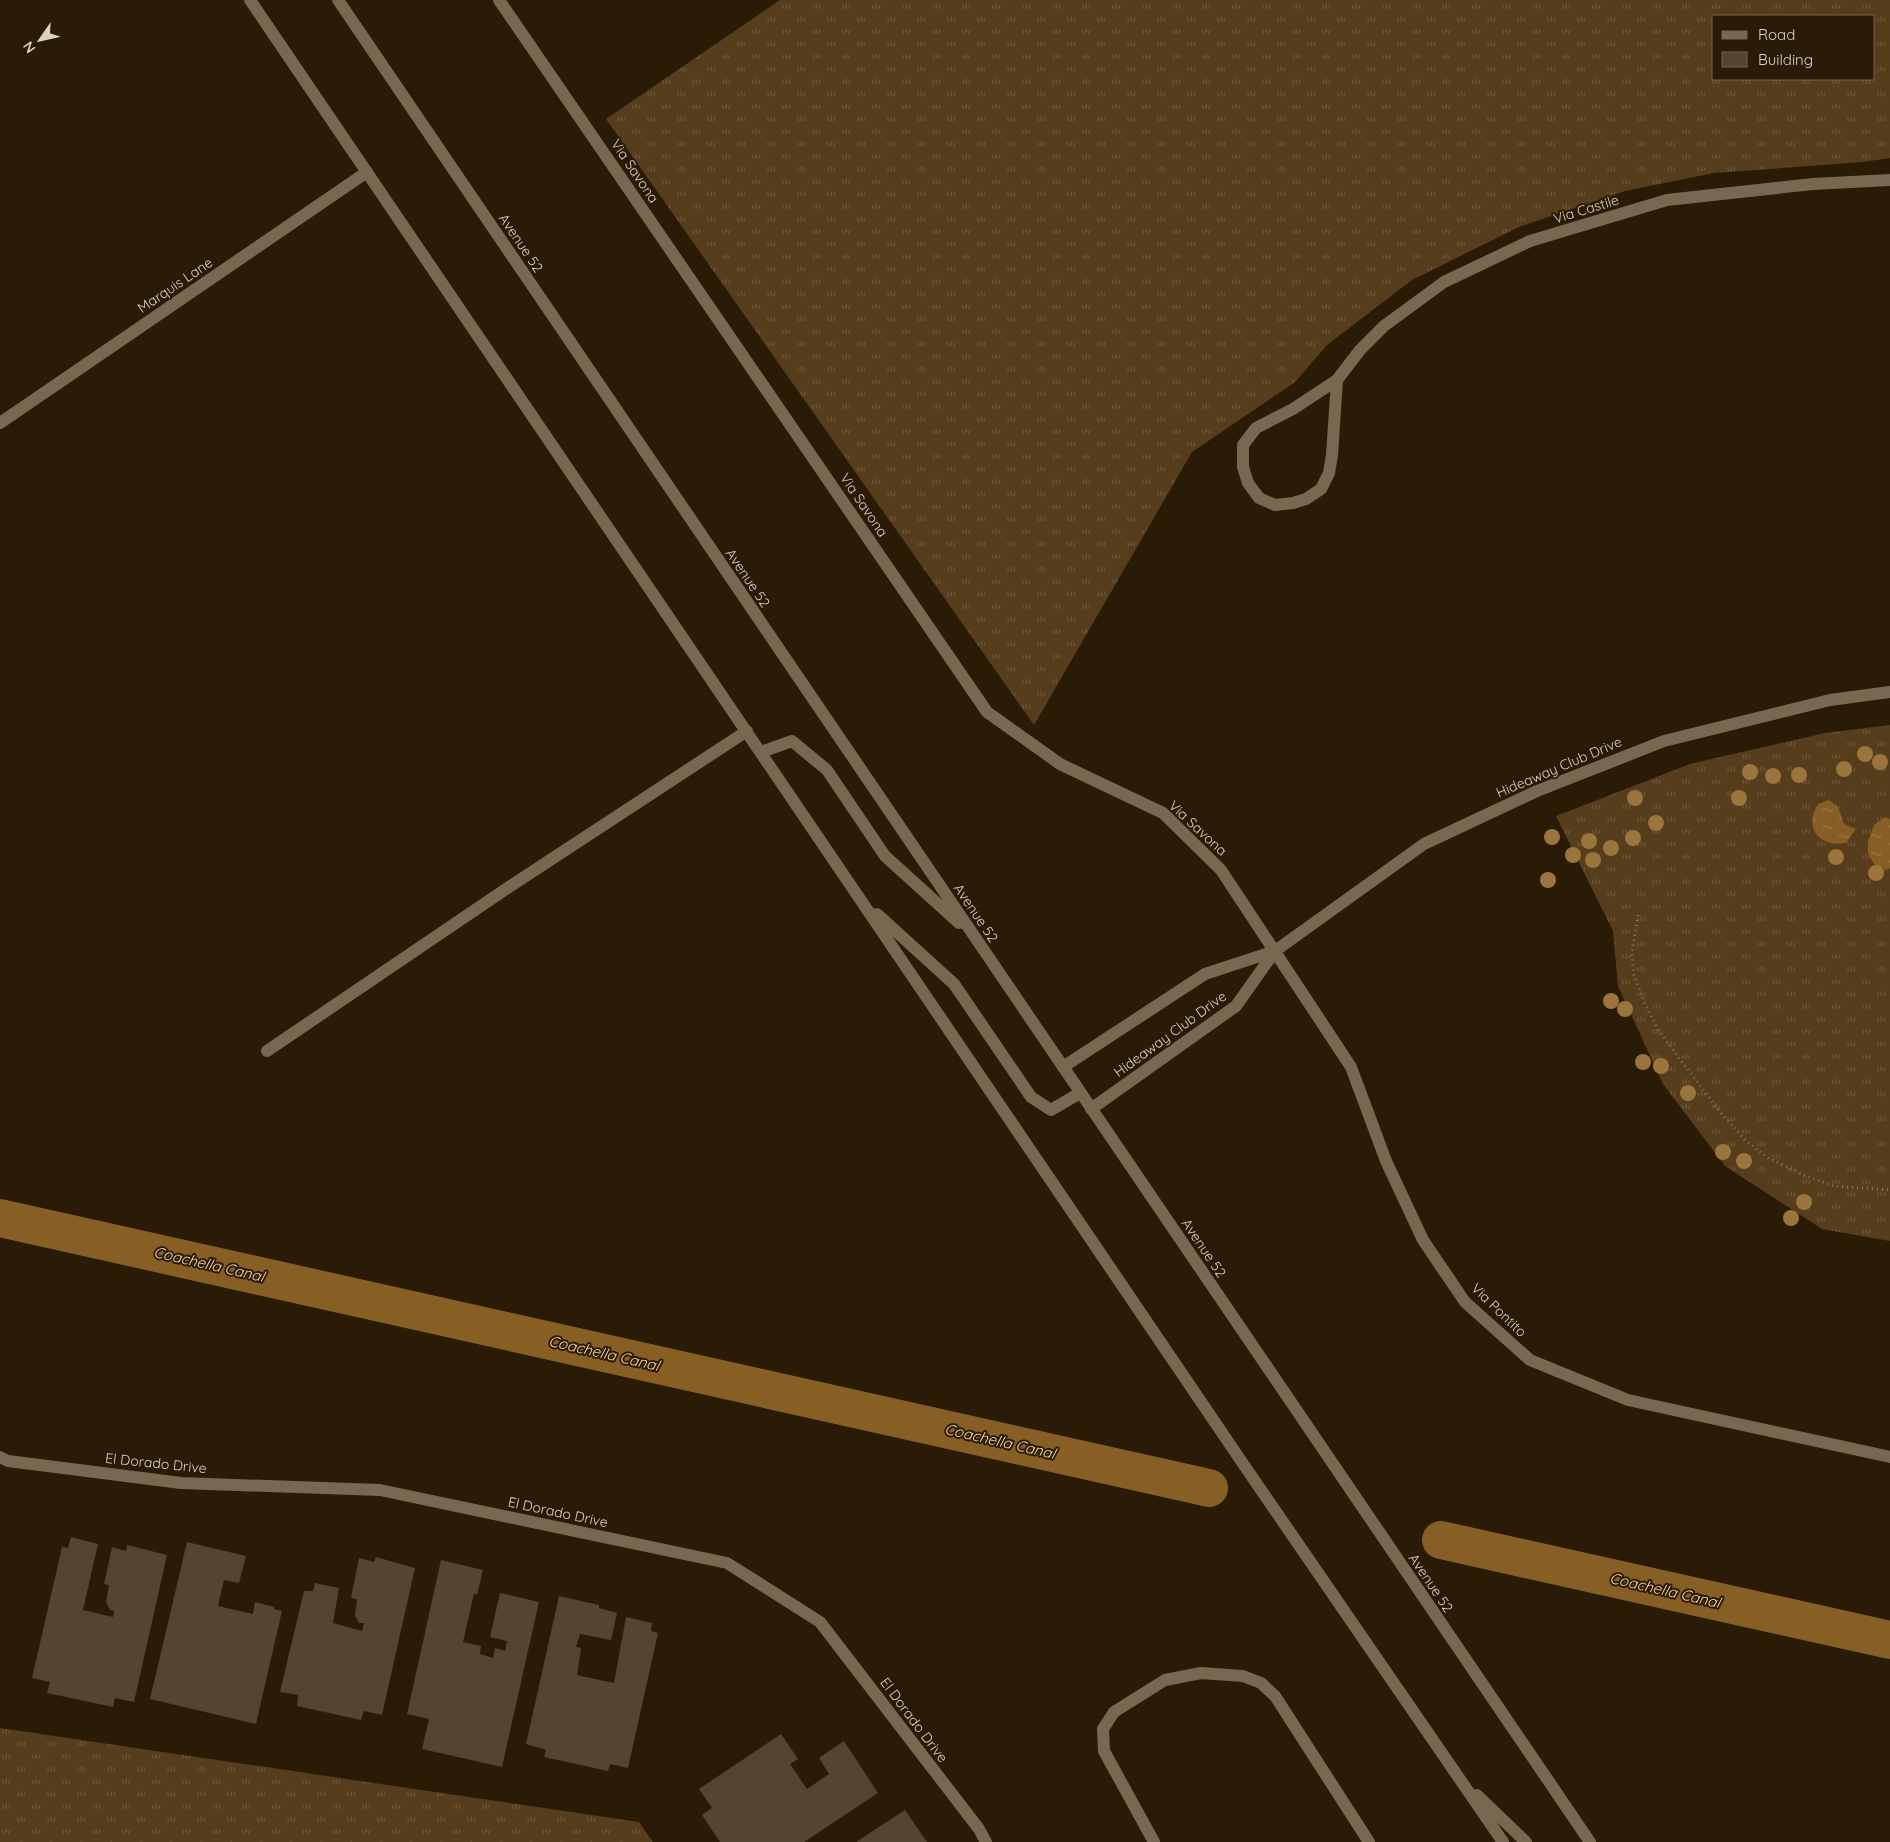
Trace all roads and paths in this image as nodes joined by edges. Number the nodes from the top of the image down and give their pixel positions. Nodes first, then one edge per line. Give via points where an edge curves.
1 (250, 0) edge
2 (338, 0) edge
3 (500, 0) edge
4 (367, 172) junction
5 (1890, 180) edge
6 (1337, 380) junction
7 (0, 423) edge
8 (1890, 692) edge
9 (747, 731) junction
10 (761, 752) junction
11 (862, 900) junction
12 (1638, 916) dead end
13 (974, 937) junction
14 (1275, 951) junction
15 (266, 1051) dead end
16 (1063, 1067) junction
17 (1080, 1093) junction
18 (1091, 1109) junction
19 (1890, 1190) edge
20 (0, 1457) edge
21 (1890, 1457) edge
22 (1458, 1776) junction
23 (986, 1842) edge
24 (1154, 1842) edge
25 (1369, 1842) edge
26 (1502, 1842) edge
27 (1526, 1842) edge
28 (1590, 1842) edge

1 - 4 street
2 - 13 street, Avenue 52
3 - 14 street, Via Savona via 987,712 1060,764 1163,812 1221,870
4 - 7 street, Marquis Lane
4 - 9 street
5 - 6 street, Via Castile via 1813,184 1667,200 1530,241 1444,282 1384,326
6 - 6 street, Via Castile via 1293,409 1256,428 1243,445 1243,467 1248,483 1260,498 1275,505 1293,503 1321,489 1332,455
8 - 14 street, Hideaway Club Drive via 1830,700 1664,741 1537,791 1424,844
9 - 10 street
9 - 15 street
10 - 11 street
10 - 13 street via 792,741 827,770 885,856
11 - 17 street via 954,984 1031,1097 1051,1110
11 - 22 street
12 - 19 path via 1632,953 1634,975 1645,1004 1676,1054 1745,1140 1768,1158 1834,1186
13 - 16 street, Avenue 52
14 - 16 street, Hideaway Club Drive via 1204,974
14 - 18 street, Hideaway Club Drive via 1236,1006
14 - 21 street, Via Pontito via 1351,1067 1386,1161 1423,1240 1465,1302 1530,1360 1628,1400
16 - 17 street, Avenue 52
17 - 18 street, Avenue 52
18 - 28 street, Avenue 52
20 - 23 street, El Dorado Drive via 181,1483 380,1490 727,1563 820,1622
22 - 26 street
22 - 27 street
24 - 25 street via 1104,1751 1103,1729 1114,1712 1166,1680 1201,1673 1243,1676 1261,1683 1275,1696

